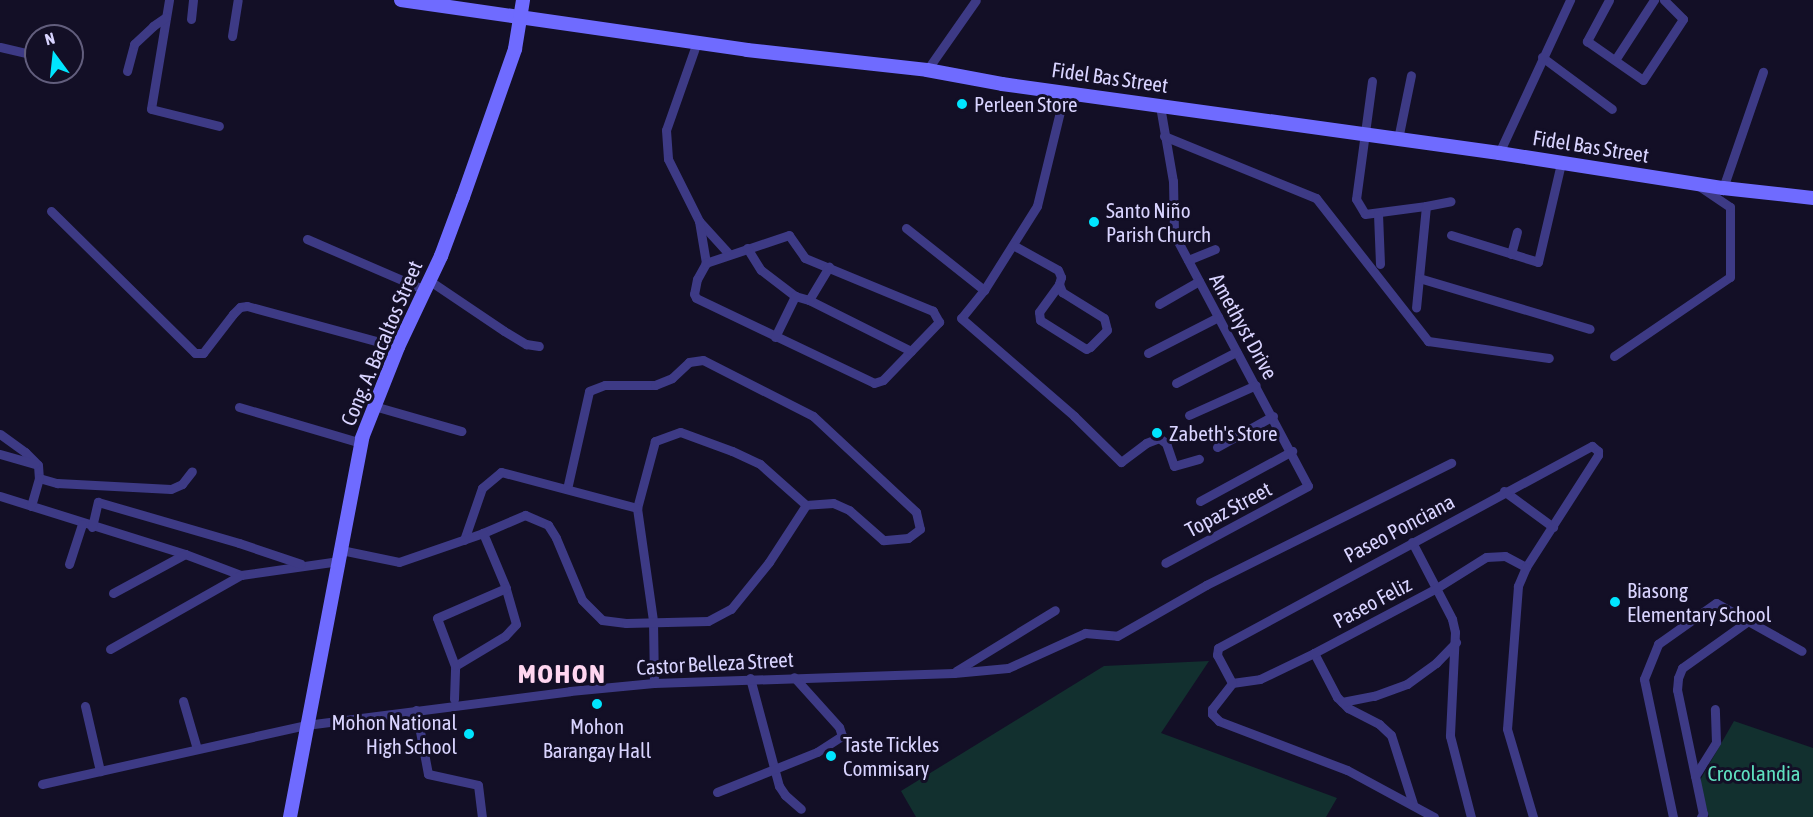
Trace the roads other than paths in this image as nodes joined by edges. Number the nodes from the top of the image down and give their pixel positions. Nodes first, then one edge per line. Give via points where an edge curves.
1 (169, 0) edge
2 (193, 0) edge
3 (238, 0) edge
4 (401, 0) edge
5 (523, 0) edge
6 (976, 0) edge
7 (1570, 0) edge
8 (1609, 0) edge
9 (1654, 0) edge
10 (1664, 0) edge
11 (522, 15) junction
12 (166, 17) junction
13 (191, 19) dead end
14 (232, 36) dead end
15 (697, 42) junction
16 (0, 47) edge
17 (24, 52) edge
18 (1542, 57) junction
19 (1615, 60) junction
20 (927, 70) junction
21 (127, 71) dead end
22 (1762, 72) dead end
23 (1411, 75) dead end
24 (1372, 81) dead end
25 (1065, 92) junction
26 (1160, 106) junction
27 (1612, 109) dead end
28 (219, 126) dead end
29 (1367, 134) junction
30 (1164, 136) junction
31 (1398, 139) junction
32 (1498, 153) junction
33 (1561, 163) junction
34 (1695, 183) junction
35 (1724, 188) junction
36 (1813, 198) edge
37 (1451, 201) dead end
38 (1426, 206) junction
39 (51, 211) dead end
40 (1378, 214) junction
41 (699, 221) junction
42 (906, 228) dead end
43 (1517, 232) dead end
44 (1451, 235) dead end
45 (307, 238) dead end
46 (1013, 245) junction
47 (747, 248) junction
48 (1215, 249) dead end
49 (729, 254) junction
50 (1511, 254) junction
51 (1188, 260) junction
52 (706, 263) junction
53 (1380, 264) dead end
54 (829, 267) junction
55 (1419, 278) junction
56 (1199, 281) junction
57 (1059, 284) junction
58 (427, 286) junction
59 (984, 290) junction
60 (795, 296) junction
61 (809, 300) junction
62 (1159, 304) dead end
63 (1416, 308) dead end
64 (1218, 317) junction
65 (1590, 329) dead end
66 (776, 337) junction
67 (539, 346) dead end
68 (398, 347) junction
69 (911, 351) junction
70 (1236, 352) junction
71 (1148, 353) dead end
72 (1614, 356) dead end
73 (1549, 358) dead end
74 (1176, 384) dead end
75 (1256, 385) junction
76 (374, 406) junction
77 (239, 407) dead end
78 (1190, 415) dead end
79 (1273, 416) junction
80 (461, 432) dead end
81 (0, 435) edge
82 (360, 443) junction
83 (1217, 447) dead end
84 (1292, 450) junction
85 (0, 454) edge
86 (1199, 459) dead end
87 (1451, 463) dead end
88 (38, 465) junction
89 (192, 471) dead end
90 (39, 478) junction
91 (1308, 486) joint
92 (102, 487) junction
93 (567, 489) junction
94 (1504, 491) junction
95 (0, 496) edge
96 (1200, 501) dead end
97 (98, 502) junction
98 (806, 505) junction
99 (31, 506) junction
100 (637, 508) junction
101 (82, 524) junction
102 (92, 527) junction
103 (1553, 527) junction
104 (483, 533) junction
105 (464, 540) junction
106 (1412, 542) junction
107 (185, 554) junction
108 (340, 556) junction
109 (1164, 563) dead end
110 (69, 564) dead end
111 (303, 565) junction
112 (1526, 567) junction
113 (241, 575) junction
114 (506, 588) junction
115 (1435, 589) junction
116 (113, 593) dead end
117 (1055, 610) dead end
118 (653, 621) junction
119 (1748, 621) junction
120 (1455, 642) junction
121 (110, 649) dead end
122 (1802, 651) dead end
123 (1314, 653) junction
124 (454, 666) junction
125 (954, 673) junction
126 (794, 677) junction
127 (750, 678) junction
128 (654, 682) junction
129 (1232, 683) junction
130 (454, 699) dead end
131 (183, 701) dead end
132 (1342, 702) junction
133 (85, 706) dead end
134 (1715, 709) dead end
135 (416, 710) junction
136 (306, 725) junction
137 (197, 748) junction
138 (775, 768) junction
139 (100, 771) junction
140 (1695, 776) junction
141 (42, 784) dead end
142 (717, 792) dead end
143 (1413, 804) junction
144 (801, 809) dead end
145 (290, 817) edge
146 (482, 817) edge
147 (1434, 817) edge
148 (1471, 817) edge
149 (1533, 817) edge
150 (1673, 817) edge
151 (1701, 817) edge

1 - 12 street
2 - 13 street
3 - 14 street
4 - 11 street, Fidel Bas Street
5 - 11 street, Cong. A. Bacaltos Street
6 - 20 street
7 - 18 street
8 - 19 street via 1587,41
9 - 19 street
10 - 19 street via 1683,19 1643,80
11 - 15 street, Fidel Bas Street
11 - 58 street, Cong. A. Bacaltos Street via 493,113
12 - 21 street via 134,45
12 - 28 street via 151,109
15 - 20 street, Fidel Bas Street
15 - 41 street via 666,136 668,159
16 - 17 street
18 - 27 street
18 - 32 street
20 - 25 street, Fidel Bas Street
22 - 35 street
23 - 31 street
24 - 29 street
25 - 26 street, Fidel Bas Street
25 - 46 street via 1037,206
26 - 29 street, Fidel Bas Street
26 - 30 street, Amethyst Drive
29 - 31 street, Fidel Bas Street
29 - 40 street via 1356,199 1365,214
30 - 51 street, Amethyst Drive via 1173,181 1174,234
30 - 73 street via 1316,198 1428,341
31 - 32 street, Fidel Bas Street
32 - 33 street, Fidel Bas Street
33 - 34 street, Fidel Bas Street
33 - 50 street via 1538,262
34 - 35 street, Fidel Bas Street
34 - 72 street via 1730,207 1730,277
35 - 36 street, Fidel Bas Street
37 - 38 street
38 - 40 street
38 - 55 street
39 - 68 street via 195,353 203,352 233,314 247,306
40 - 53 street
41 - 49 street
41 - 52 street
42 - 59 street
43 - 50 street
44 - 50 street
45 - 58 street
46 - 57 street via 1058,270
46 - 59 street
47 - 49 street
47 - 54 street via 789,235 806,258
47 - 60 street via 761,270
48 - 51 street
49 - 52 street
51 - 56 street, Amethyst Drive
52 - 66 street via 698,279 696,298
54 - 61 street
54 - 69 street via 935,312 938,324
55 - 63 street
55 - 65 street
56 - 62 street
56 - 64 street, Amethyst Drive
57 - 57 street via 1066,296 1104,318 1107,324 1107,330 1086,349 1040,320 1039,312
58 - 67 street via 519,339
58 - 68 street, Cong. A. Bacaltos Street
59 - 86 street via 961,318 1121,462 1159,438 1166,443 1174,466
60 - 61 street
60 - 66 street
61 - 69 street
64 - 70 street, Amethyst Drive
64 - 71 street
66 - 69 street via 874,383 883,380
68 - 76 street, Cong. A. Bacaltos Street
70 - 74 street
70 - 75 street, Amethyst Drive
75 - 78 street
75 - 79 street, Amethyst Drive
76 - 80 street
76 - 82 street, Cong. A. Bacaltos Street
77 - 82 street
79 - 83 street
79 - 84 street, Amethyst Drive
81 - 88 street
82 - 108 street, Cong. A. Bacaltos Street
84 - 91 street, Amethyst Drive
84 - 96 street
85 - 88 street
87 - 125 street, Castor Belleza Street via 1206,585 1117,636 1085,633 1008,668
88 - 90 street
89 - 92 street via 182,484 171,489
90 - 92 street
90 - 99 street
91 - 109 street, Topaz Street
92 - 97 street
93 - 98 street via 589,391 606,385 655,385 672,378 689,362 703,360 813,416 916,512 920,529 908,538 883,540 849,510 833,503
93 - 100 street
93 - 105 street via 501,472 482,488
94 - 103 street
94 - 103 street, Paseo Ponciana via 1588,446 1595,448 1598,455
94 - 106 street, Paseo Ponciana
95 - 99 street
97 - 102 street
97 - 111 street
98 - 100 street via 760,464 680,432 655,441
98 - 118 street via 769,562 730,609 708,621
99 - 101 street
100 - 118 street
101 - 102 street
101 - 110 street
102 - 107 street
103 - 112 street
104 - 105 street
104 - 114 street
104 - 118 street via 525,515 548,525 582,600 602,620
105 - 108 street via 399,562
106 - 115 street
106 - 129 street, Paseo Ponciana via 1220,645 1217,655
107 - 113 street
107 - 116 street
108 - 111 street
108 - 136 street, Cong. A. Bacaltos Street
111 - 113 street
112 - 115 street, Paseo Feliz via 1505,556 1486,557
112 - 149 street via 1518,586 1507,729
113 - 121 street
114 - 124 street via 516,618 513,629
114 - 124 street via 437,618
115 - 120 street via 1452,619
115 - 123 street, Paseo Feliz
117 - 125 street
118 - 128 street
119 - 122 street
119 - 140 street via 1682,668 1678,678 1677,690
119 - 150 street via 1716,603 1663,639 1655,649 1644,679
120 - 132 street via 1436,663 1407,684
120 - 148 street via 1450,736
123 - 129 street, Paseo Feliz via 1260,679
123 - 132 street
124 - 130 street
125 - 126 street, Castor Belleza Street
126 - 127 street, Castor Belleza Street
126 - 138 street via 843,734 817,752
127 - 128 street, Castor Belleza Street
127 - 138 street
128 - 135 street, Castor Belleza Street
129 - 143 street via 1212,709 1219,721 1347,770
131 - 137 street
132 - 143 street via 1391,735
133 - 139 street
134 - 140 street via 1716,742
135 - 136 street, Castor Belleza Street
135 - 146 street via 428,774 478,785
136 - 137 street, Castor Belleza Street
136 - 145 street, Cong. A. Bacaltos Street
137 - 139 street, Castor Belleza Street
138 - 142 street
138 - 144 street via 779,786
139 - 141 street, Castor Belleza Street
140 - 151 street
143 - 147 street

